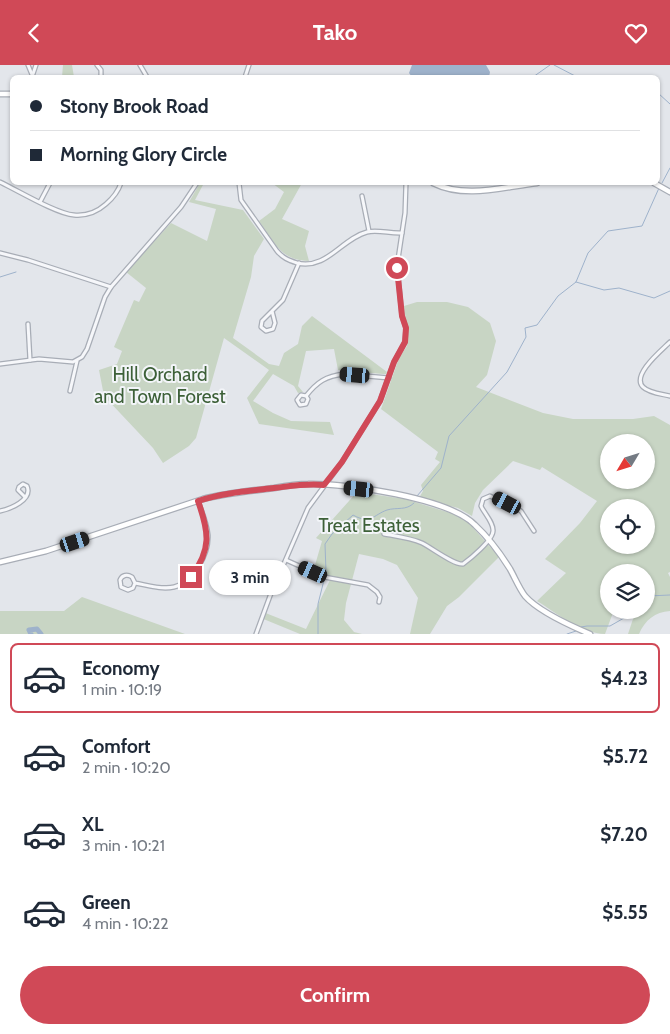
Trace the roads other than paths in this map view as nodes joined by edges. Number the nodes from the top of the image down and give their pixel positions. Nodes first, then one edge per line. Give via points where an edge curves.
1 (0, 182) edge
2 (49, 185) edge
3 (120, 185) edge
4 (196, 185) edge
5 (239, 185) edge
6 (406, 185) edge
7 (439, 185) edge
8 (520, 185) edge
9 (658, 185) edge
10 (670, 192) edge
11 (362, 196) dead end
12 (40, 202) junction
13 (369, 231) junction
14 (402, 233) junction
15 (0, 253) edge
16 (299, 263) junction
17 (111, 287) junction
18 (272, 311) junction
19 (28, 324) dead end
20 (670, 343) edge
21 (30, 360) junction
22 (77, 360) junction
23 (0, 364) edge
24 (389, 378) junction
25 (70, 391) dead end
26 (306, 396) dead end
27 (670, 396) edge
28 (324, 485) junction
29 (24, 497) dead end
30 (198, 501) junction
31 (0, 511) edge
32 (534, 531) dead end
33 (384, 534) dead end
34 (489, 539) junction
35 (286, 560) junction
36 (0, 562) edge
37 (135, 583) junction
38 (379, 602) dead end
39 (582, 633) edge
40 (256, 634) edge
41 (590, 634) edge

1 - 12 street
2 - 12 street
3 - 12 street via 112,199 88,214 67,214
4 - 17 street via 181,207
5 - 16 street via 241,200 263,233 282,257
6 - 14 street
7 - 8 street via 471,191
9 - 10 street
11 - 13 street
13 - 14 street
13 - 16 street via 359,234 317,263
14 - 24 street via 397,266 406,337
15 - 17 street
16 - 18 street via 286,296
17 - 22 street via 87,349
18 - 18 street via 261,323 266,331 274,327
19 - 21 street
20 - 27 street via 644,369 640,381 646,389
21 - 22 street
21 - 23 street
22 - 25 street
24 - 26 street via 336,375 322,380
24 - 28 street via 370,419
28 - 30 street via 253,490
28 - 34 street via 406,496 448,509 466,517
28 - 35 street via 308,509
29 - 31 street via 17,506
30 - 36 street via 46,551
30 - 37 street via 208,539 191,577 169,588
32 - 34 street via 520,511 488,496 482,500 481,506 493,530
33 - 34 street via 420,543 460,564 475,555
34 - 39 street via 529,600
35 - 38 street via 328,577 372,587 379,596
35 - 40 street
37 - 37 street via 128,590 120,583 121,578 127,575
39 - 41 street

